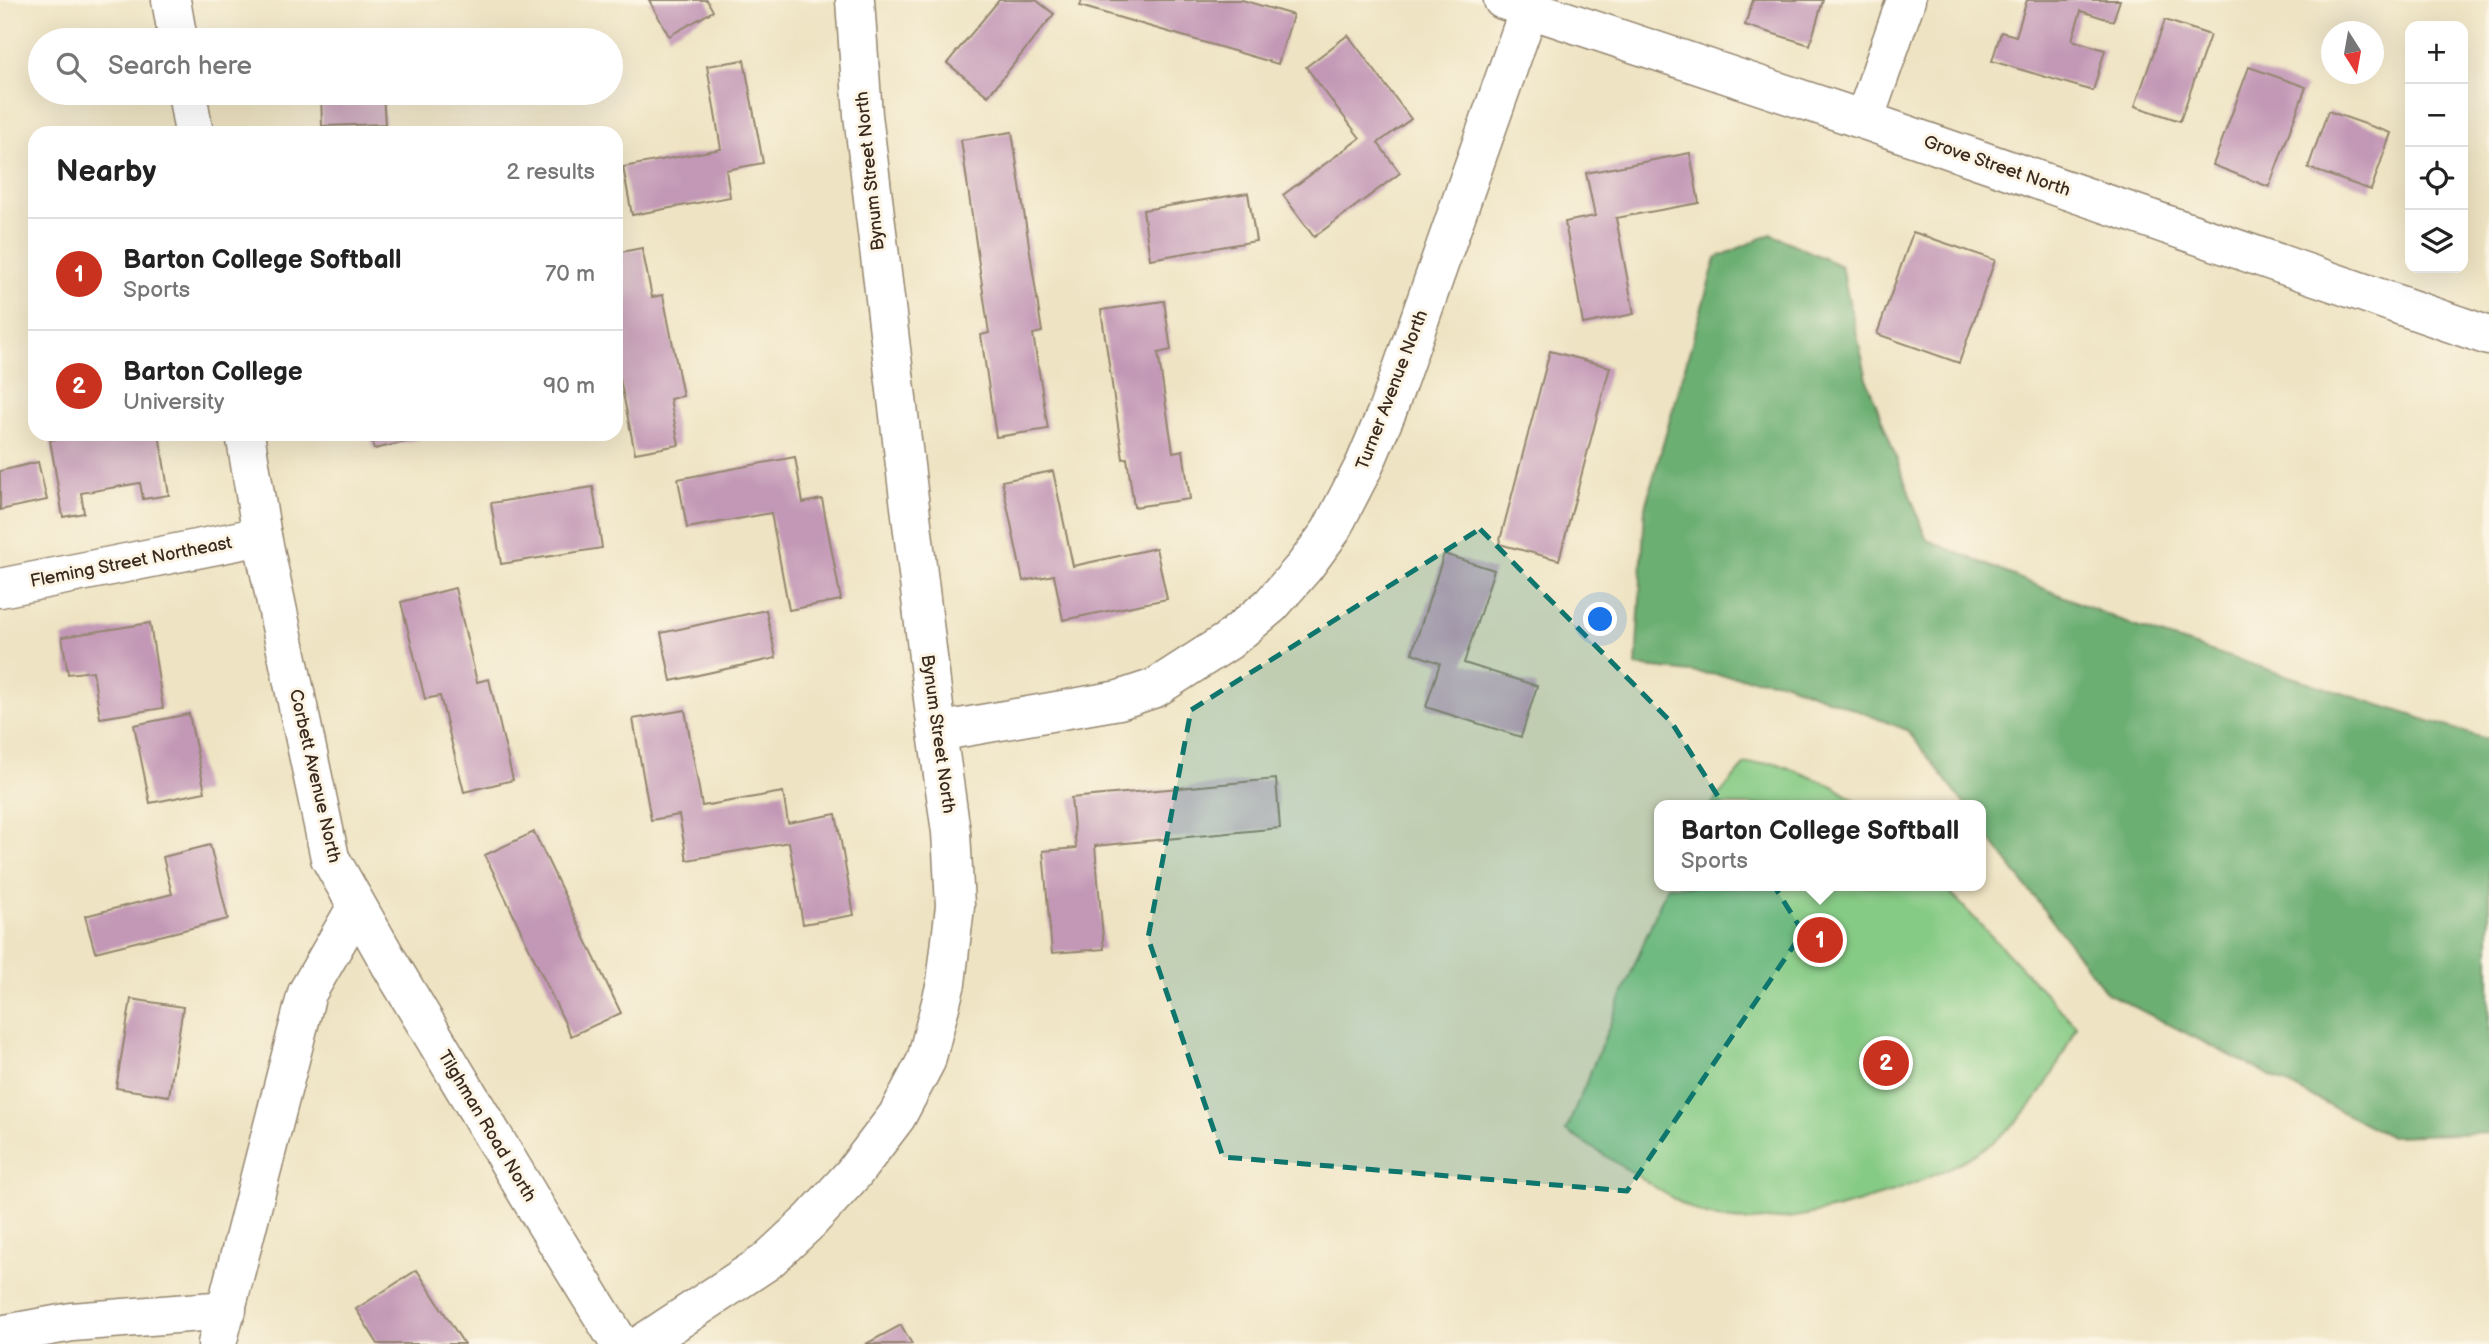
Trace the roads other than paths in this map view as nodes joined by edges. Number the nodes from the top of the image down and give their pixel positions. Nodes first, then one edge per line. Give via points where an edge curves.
1 (171, 0) edge
2 (855, 0) edge
3 (1906, 0) edge
4 (1516, 4) edge
5 (176, 28) edge
6 (189, 105) edge
7 (1864, 120) junction
8 (193, 126) edge
9 (2489, 335) edge
10 (245, 441) edge
11 (262, 536) junction
12 (0, 588) edge
13 (937, 732) junction
14 (357, 906) junction
15 (222, 1327) edge
16 (0, 1335) edge
17 (620, 1344) edge
18 (642, 1344) edge

1 - 5 street
2 - 13 street, Bynum Street North via 863,115
3 - 7 street
4 - 7 street, Grove Street North
4 - 13 street, Turner Avenue North via 1388,409 1330,532 1305,566 1271,605 1228,641 1155,688 1119,700
6 - 8 street
7 - 9 street, Grove Street North
10 - 11 street, Corbett Avenue North
11 - 12 street, Fleming Street Northeast
11 - 14 street, Corbett Avenue North via 330,858
13 - 18 street, Bynum Street North via 951,832 955,906 946,984 926,1061 897,1116 810,1221 766,1262
14 - 15 street via 307,993
14 - 17 street, Tilghman Road North
15 - 16 street via 72,1322

